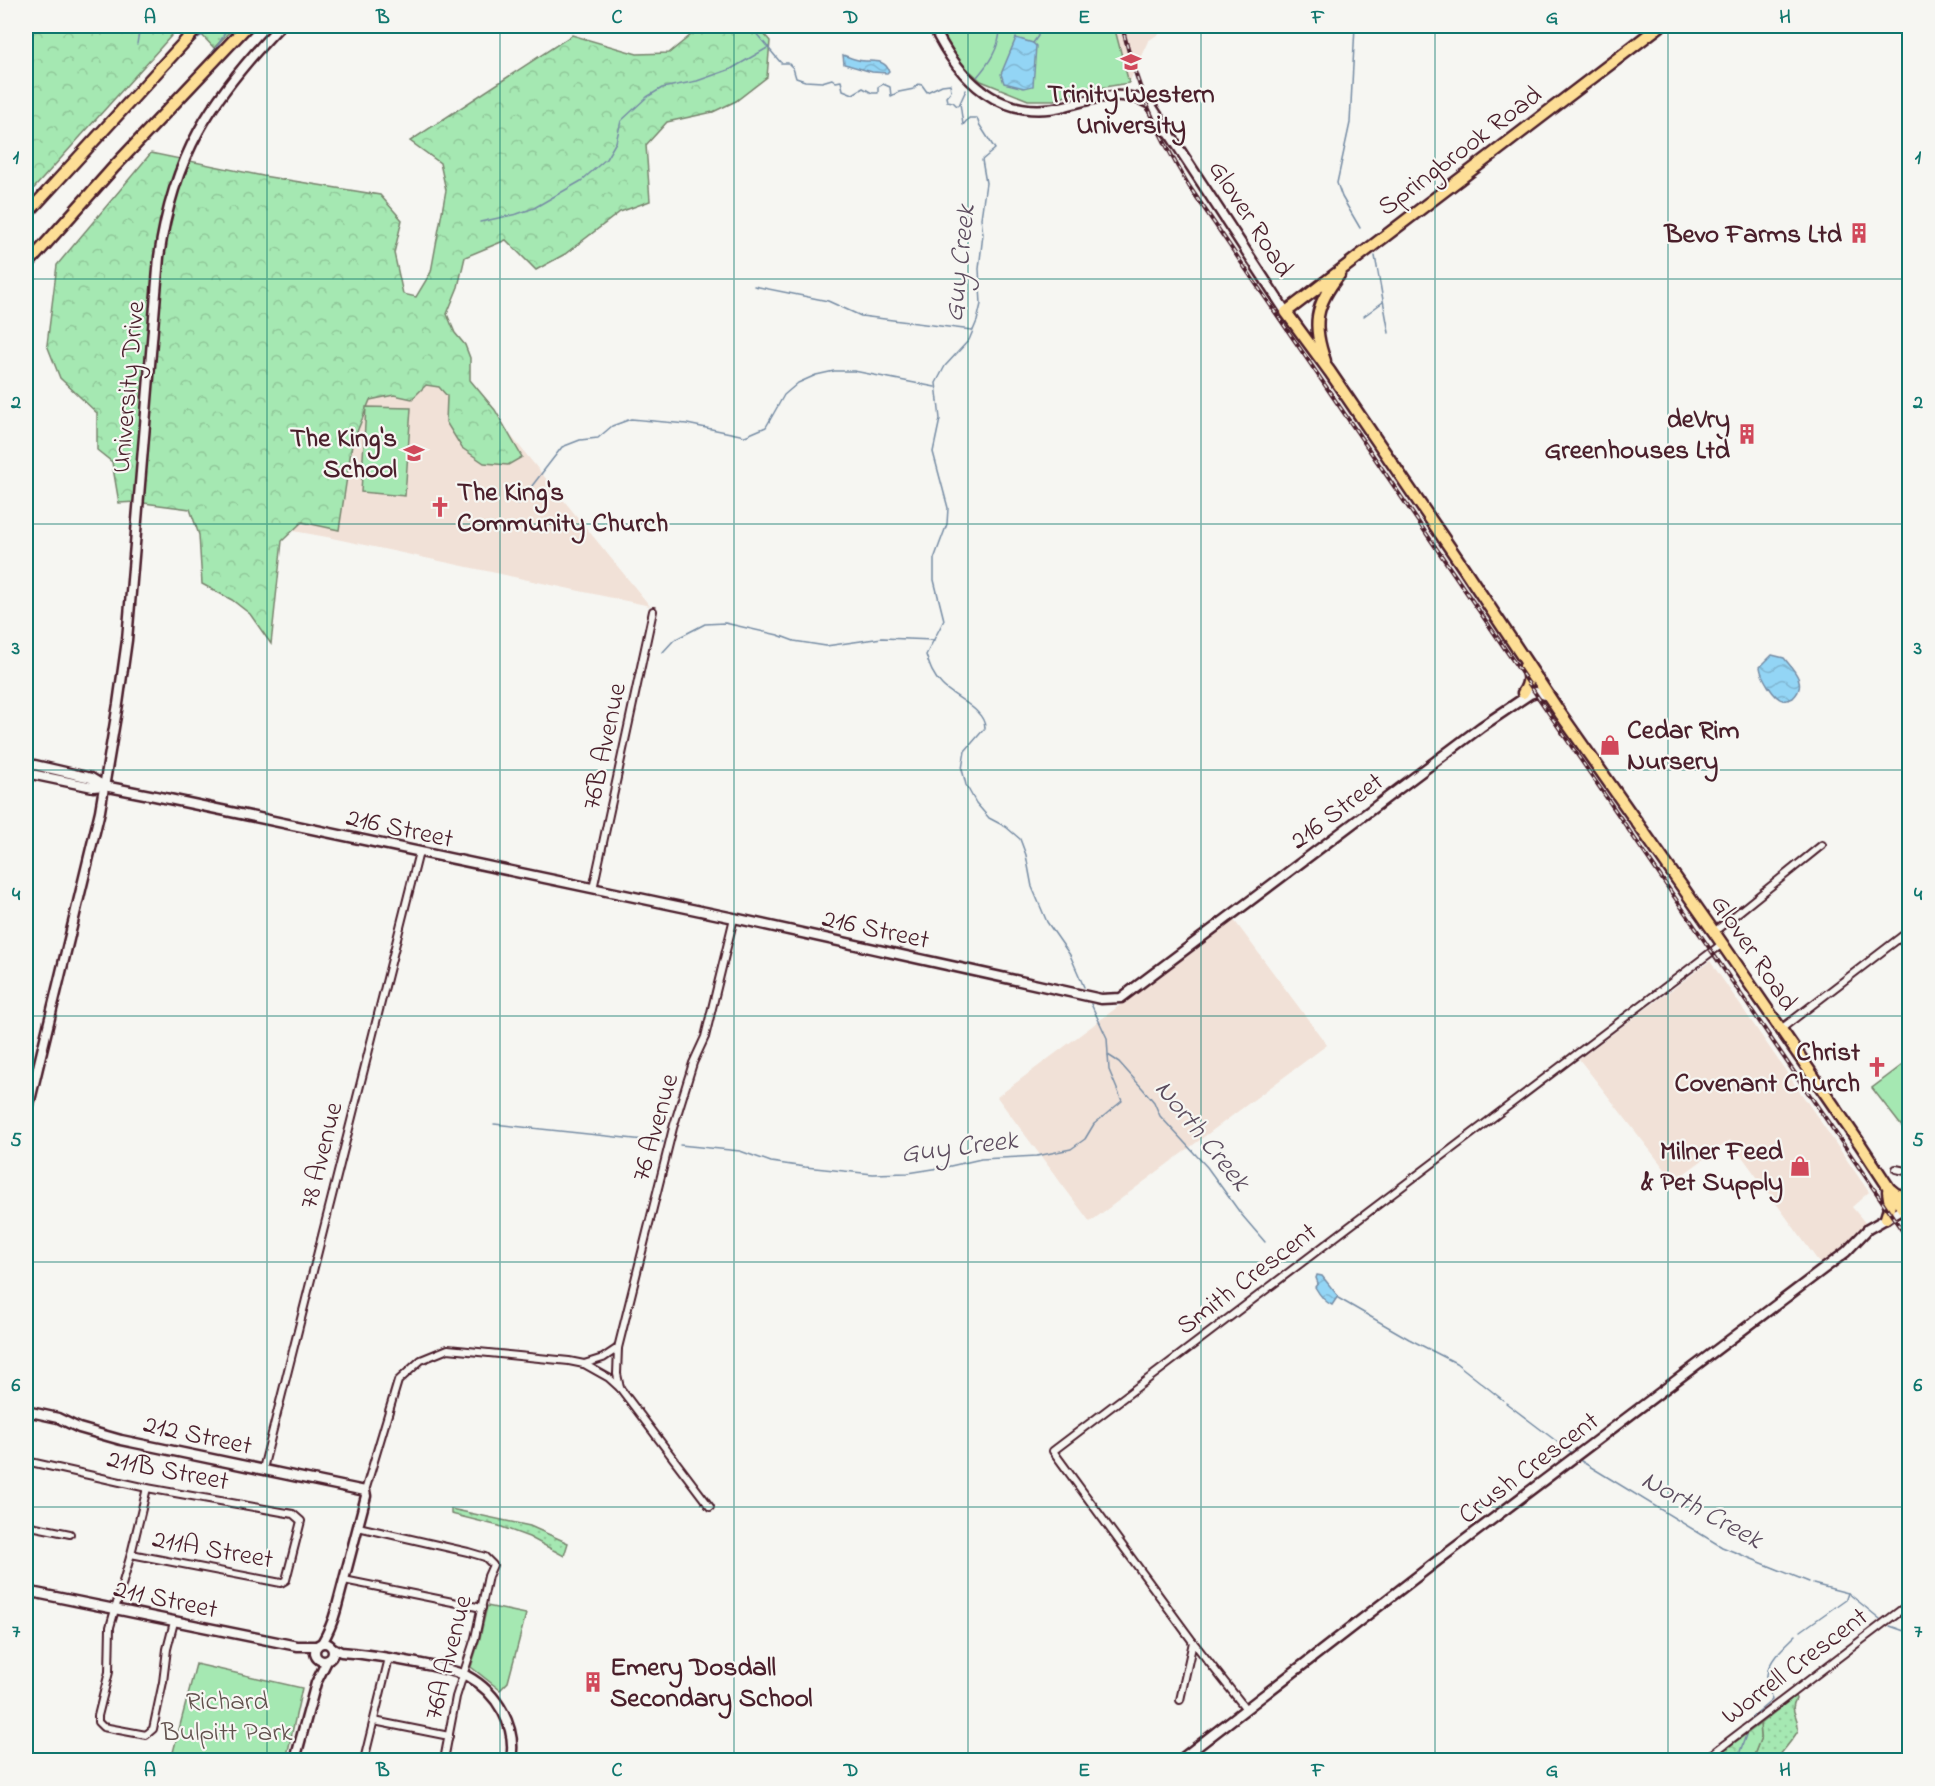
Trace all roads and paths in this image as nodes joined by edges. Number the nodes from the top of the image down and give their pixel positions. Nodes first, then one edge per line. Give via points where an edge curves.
1 (199, 26) edge
2 (247, 26) edge
3 (279, 26) edge
4 (933, 26) edge
5 (1660, 26) edge
6 (26, 216) edge
7 (1355, 258) junction
8 (26, 266) edge
9 (1286, 312) junction
10 (1330, 372) junction
11 (1463, 567) junction
12 (653, 611) dead end
13 (1515, 647) junction
14 (1547, 691) junction
15 (1523, 693) junction
16 (1482, 727) junction
17 (26, 763) edge
18 (26, 773) edge
19 (104, 786) junction
20 (1822, 845) dead end
21 (419, 852) junction
22 (593, 889) junction
23 (734, 918) junction
24 (1910, 930) edge
25 (1714, 932) junction
26 (1722, 944) junction
27 (1781, 1029) junction
28 (26, 1118) edge
29 (1896, 1169) dead end
30 (1910, 1172) edge
31 (1888, 1188) junction
32 (1910, 1198) edge
33 (1906, 1207) edge
34 (1886, 1218) junction
35 (1910, 1220) edge
36 (618, 1348) junction
37 (584, 1364) junction
38 (620, 1388) junction
39 (26, 1412) edge
40 (26, 1461) edge
41 (263, 1469) junction
42 (147, 1488) junction
43 (365, 1491) junction
44 (710, 1508) dead end
45 (26, 1525) edge
46 (358, 1527) junction
47 (70, 1534) dead end
48 (131, 1554) junction
49 (286, 1580) joint
50 (344, 1580) junction
51 (26, 1594) edge
52 (1910, 1603) edge
53 (482, 1608) junction
54 (115, 1610) junction
55 (174, 1622) junction
56 (1193, 1642) junction
57 (324, 1652) junction
58 (389, 1658) junction
59 (463, 1674) junction
60 (1180, 1700) dead end
61 (1246, 1709) junction
62 (374, 1721) junction
63 (449, 1736) junction
64 (295, 1761) edge
65 (364, 1761) edge
66 (444, 1761) edge
67 (511, 1761) edge
68 (1180, 1761) edge
69 (1704, 1761) edge

1 - 6 highway
2 - 8 highway
3 - 19 main road, University Drive via 232,78 203,121 180,170 165,224 127,640
4 - 9 main road, Glover Road via 944,49 969,81 1006,103 1047,108 1108,95 1150,104
5 - 7 highway, Springbrook Road
7 - 9 highway, Springbrook Road
7 - 10 highway via 1329,288 1319,308 1318,337
9 - 10 highway, Glover Road
10 - 11 highway, Glover Road
11 - 13 highway, Glover Road
11 - 14 highway, Glover Road via 1517,639
12 - 22 street, 76B Avenue
13 - 14 highway, Glover Road
13 - 15 highway via 1528,671 1528,685
14 - 15 main road via 1532,687
14 - 16 main road, 216 Street via 1530,694
14 - 25 highway, Glover Road via 1625,798
15 - 16 main road
16 - 23 main road, 216 Street via 1120,998 1101,999
17 - 19 main road, 216 Street via 91,778
18 - 19 main road, 216 Street
19 - 21 main road, 216 Street
19 - 28 main road, University Drive
20 - 25 street
21 - 22 main road, 216 Street
21 - 41 street, 78 Avenue
22 - 23 main road, 216 Street
23 - 36 street, 76 Avenue via 705,1036 673,1128
24 - 27 street
25 - 26 highway, Glover Road
26 - 27 highway, Glover Road
26 - 56 street, Smith Crescent via 1053,1451
27 - 31 highway, Glover Road
29 - 30 street
31 - 32 highway
31 - 33 highway, Glover Road
31 - 34 highway via 1890,1205
33 - 34 main road, Crush Crescent
33 - 35 highway, Glover Road
34 - 61 main road, Crush Crescent
36 - 37 street
36 - 38 street, 76 Avenue
37 - 38 street
37 - 43 street via 448,1350 421,1360 398,1381
38 - 44 street
39 - 41 main road, 212 Street via 58,1418 121,1440
40 - 42 street, 211B Street
41 - 43 main road, 212 Street
42 - 48 street
42 - 49 street, 211B Street via 293,1514 301,1519
43 - 46 main road
45 - 47 street
46 - 50 main road
46 - 53 street, 76A Avenue via 485,1557 493,1565
48 - 49 street, 211A Street
48 - 54 street
50 - 53 street
50 - 57 main road
51 - 54 main road, 211 Street
52 - 69 street, Worrell Crescent
53 - 59 street, 76A Avenue
54 - 55 main road, 211 Street
54 - 55 street via 108,1636 109,1672 98,1716 103,1727 146,1735 153,1729
55 - 57 main road, 211 Street
56 - 60 street
56 - 61 street, Smith Crescent
57 - 58 main road, 211 Street
57 - 64 main road
58 - 59 main road, 211 Street
58 - 62 street
59 - 63 street, 76A Avenue
59 - 67 main road via 482,1686 502,1711 512,1734
61 - 68 main road, Crush Crescent
62 - 63 street
62 - 65 street
63 - 66 street, 76A Avenue

